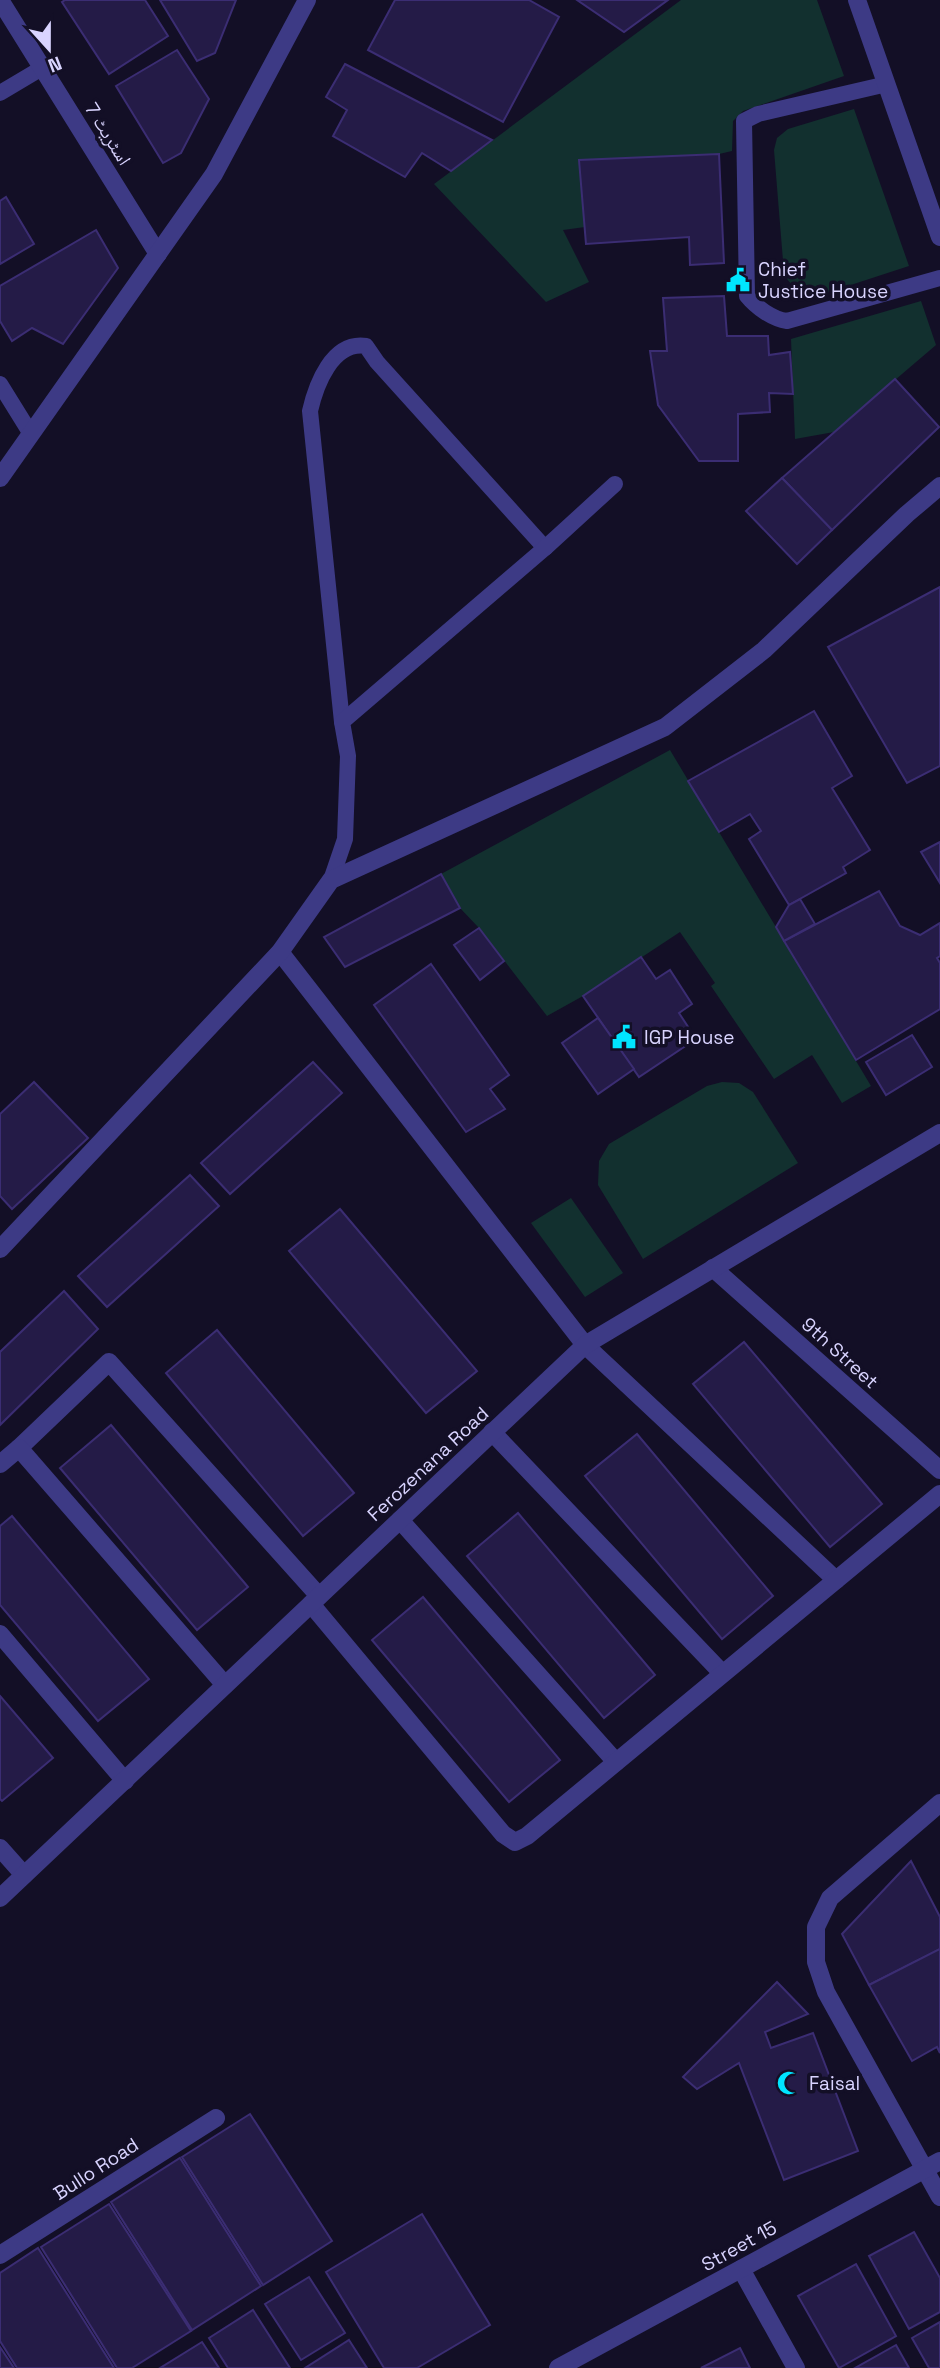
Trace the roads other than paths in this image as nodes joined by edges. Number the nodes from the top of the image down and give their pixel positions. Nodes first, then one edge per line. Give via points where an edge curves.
1 (0, 0) edge
2 (307, 0) edge
3 (857, 0) edge
4 (42, 68) junction
5 (887, 84) junction
6 (0, 93) edge
7 (940, 237) edge
8 (158, 254) junction
9 (940, 278) edge
10 (0, 384) edge
11 (31, 434) junction
12 (0, 478) edge
13 (615, 484) dead end
14 (940, 485) edge
15 (545, 548) junction
16 (342, 722) junction
17 (331, 880) junction
18 (280, 952) junction
19 (940, 1133) edge
20 (0, 1249) edge
21 (713, 1268) junction
22 (585, 1345) junction
23 (492, 1432) junction
24 (19, 1448) junction
25 (0, 1464) edge
26 (940, 1470) edge
27 (940, 1494) edge
28 (400, 1520) junction
29 (836, 1580) junction
30 (315, 1600) junction
31 (0, 1634) edge
32 (722, 1674) junction
33 (225, 1685) junction
34 (616, 1762) junction
35 (125, 1781) junction
36 (940, 1803) edge
37 (0, 1848) edge
38 (24, 1875) junction
39 (0, 1898) edge
40 (216, 2118) dead end
41 (932, 2165) edge
42 (940, 2197) edge
43 (0, 2255) edge
44 (741, 2269) junction
45 (560, 2368) edge
46 (796, 2368) edge

1 - 4 street, اسٹریٹ 7
2 - 8 street via 214,174
3 - 5 street
4 - 6 lane
4 - 8 street, اسٹریٹ 7
5 - 7 street
5 - 9 lane via 744,121 747,296 754,305 787,321
8 - 11 street
10 - 11 lane
11 - 12 street
13 - 15 lane
14 - 17 street via 764,650 665,727
15 - 16 lane
15 - 16 lane via 366,346 341,352 327,367 310,411
16 - 17 lane via 348,756 345,839
17 - 18 street
18 - 20 street
18 - 22 street
19 - 21 street, Ferozenana Road
21 - 22 street, Ferozenana Road
21 - 26 street, 9th Street
22 - 23 street, Ferozenana Road
22 - 29 street
23 - 28 street, Ferozenana Road
23 - 32 street
24 - 25 street
24 - 30 street via 109,1362
24 - 33 street
27 - 29 street
28 - 30 street, Ferozenana Road
28 - 34 street
29 - 32 street
30 - 33 street, Ferozenana Road
30 - 34 street via 503,1834 515,1842
31 - 35 street
32 - 34 street
33 - 35 street, Ferozenana Road
35 - 38 street, Ferozenana Road
36 - 41 street via 830,1898 816,1927 816,1962 826,1993
37 - 38 street
38 - 39 street, Ferozenana Road
40 - 43 street, Bullo Road
41 - 42 street
41 - 44 street, Street 15
44 - 45 street, Street 15
44 - 46 street

